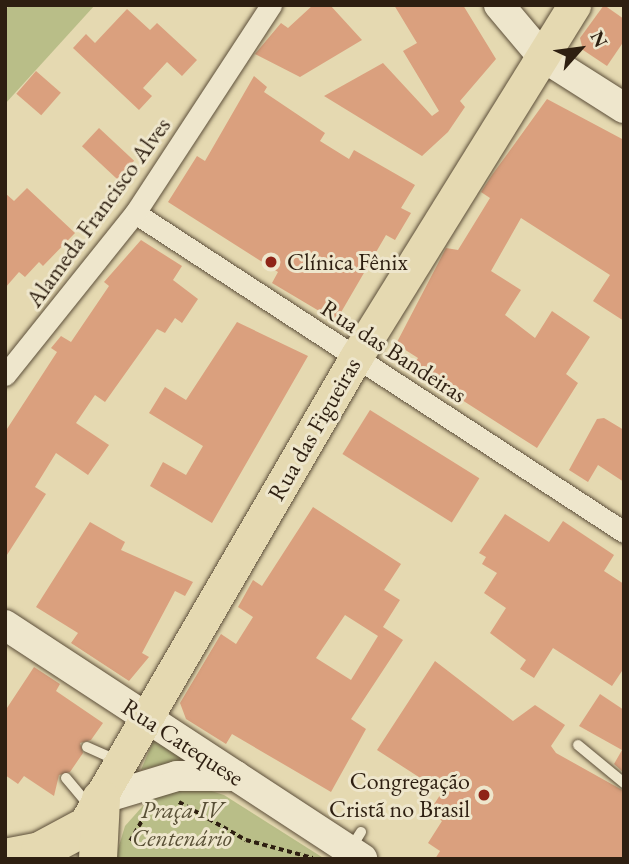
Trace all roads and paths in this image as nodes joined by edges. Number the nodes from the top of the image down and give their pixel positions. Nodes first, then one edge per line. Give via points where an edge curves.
1 (271, 5) edge
2 (499, 5) edge
3 (574, 5) edge
4 (542, 56) junction
5 (624, 108) edge
6 (135, 213) junction
7 (356, 357) junction
8 (5, 375) edge
9 (624, 532) edge
10 (5, 625) edge
11 (146, 717) junction
12 (578, 745) dead end
13 (87, 747) dead end
14 (121, 763) junction
15 (236, 776) junction
16 (66, 778) dead end
17 (624, 783) edge
18 (171, 802) dead end
19 (151, 806) dead end
20 (94, 834) edge
21 (357, 847) edge
22 (5, 858) edge
23 (318, 859) edge

1 - 6 street, Alameda Francisco Alves
2 - 4 main road
3 - 4 main road, Rua das Figueiras
4 - 5 main road
4 - 7 main road, Rua das Figueiras
6 - 7 street, Rua das Bandeiras
6 - 8 street, Alameda Francisco Alves
7 - 9 street, Rua das Bandeiras
7 - 11 main road, Rua das Figueiras
10 - 11 main road, Rua Catequese
11 - 14 main road, Rua das Figueiras
11 - 15 main road, Rua Catequese
12 - 17 lane
13 - 14 lane
14 - 20 main road, Rua das Figueiras
15 - 20 main road via 177,776
15 - 21 main road, Rua Catequese
16 - 20 lane
18 - 23 path via 190,805 246,840
19 - 20 path
20 - 22 highway

